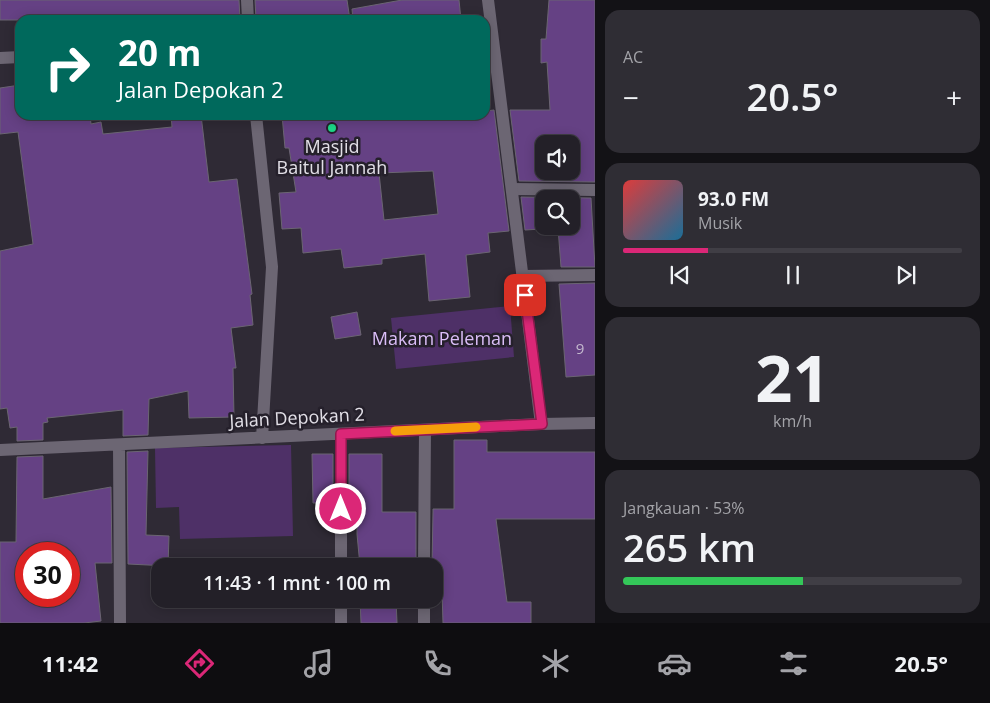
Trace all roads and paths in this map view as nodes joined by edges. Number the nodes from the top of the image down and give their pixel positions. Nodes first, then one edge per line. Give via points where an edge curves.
1 (247, 0) edge
2 (488, 0) edge
3 (248, 15) edge
4 (490, 15) edge
5 (490, 16) edge
6 (15, 57) edge
7 (0, 58) edge
8 (257, 120) edge
9 (512, 189) junction
10 (595, 190) edge
11 (595, 275) edge
12 (523, 276) junction
13 (595, 423) edge
14 (542, 424) junction
15 (425, 430) junction
16 (341, 434) junction
17 (262, 438) junction
18 (119, 444) junction
19 (0, 450) edge
20 (341, 558) edge
21 (424, 558) edge
22 (341, 608) edge
23 (424, 608) edge
24 (120, 622) edge
25 (341, 623) edge
26 (424, 623) edge

1 - 3 street
2 - 4 street
5 - 9 street
6 - 7 street
8 - 17 street via 272,266
9 - 10 street
9 - 12 street
11 - 12 street
12 - 14 street
13 - 14 street, Jalan Depokan 2
14 - 15 street, Jalan Depokan 2
15 - 16 street, Jalan Depokan 2
15 - 21 street
16 - 17 street, Jalan Depokan 2
16 - 20 street
17 - 18 street, Jalan Depokan 2
18 - 19 street, Jalan Depokan 2
18 - 24 street
22 - 25 street
23 - 26 street

